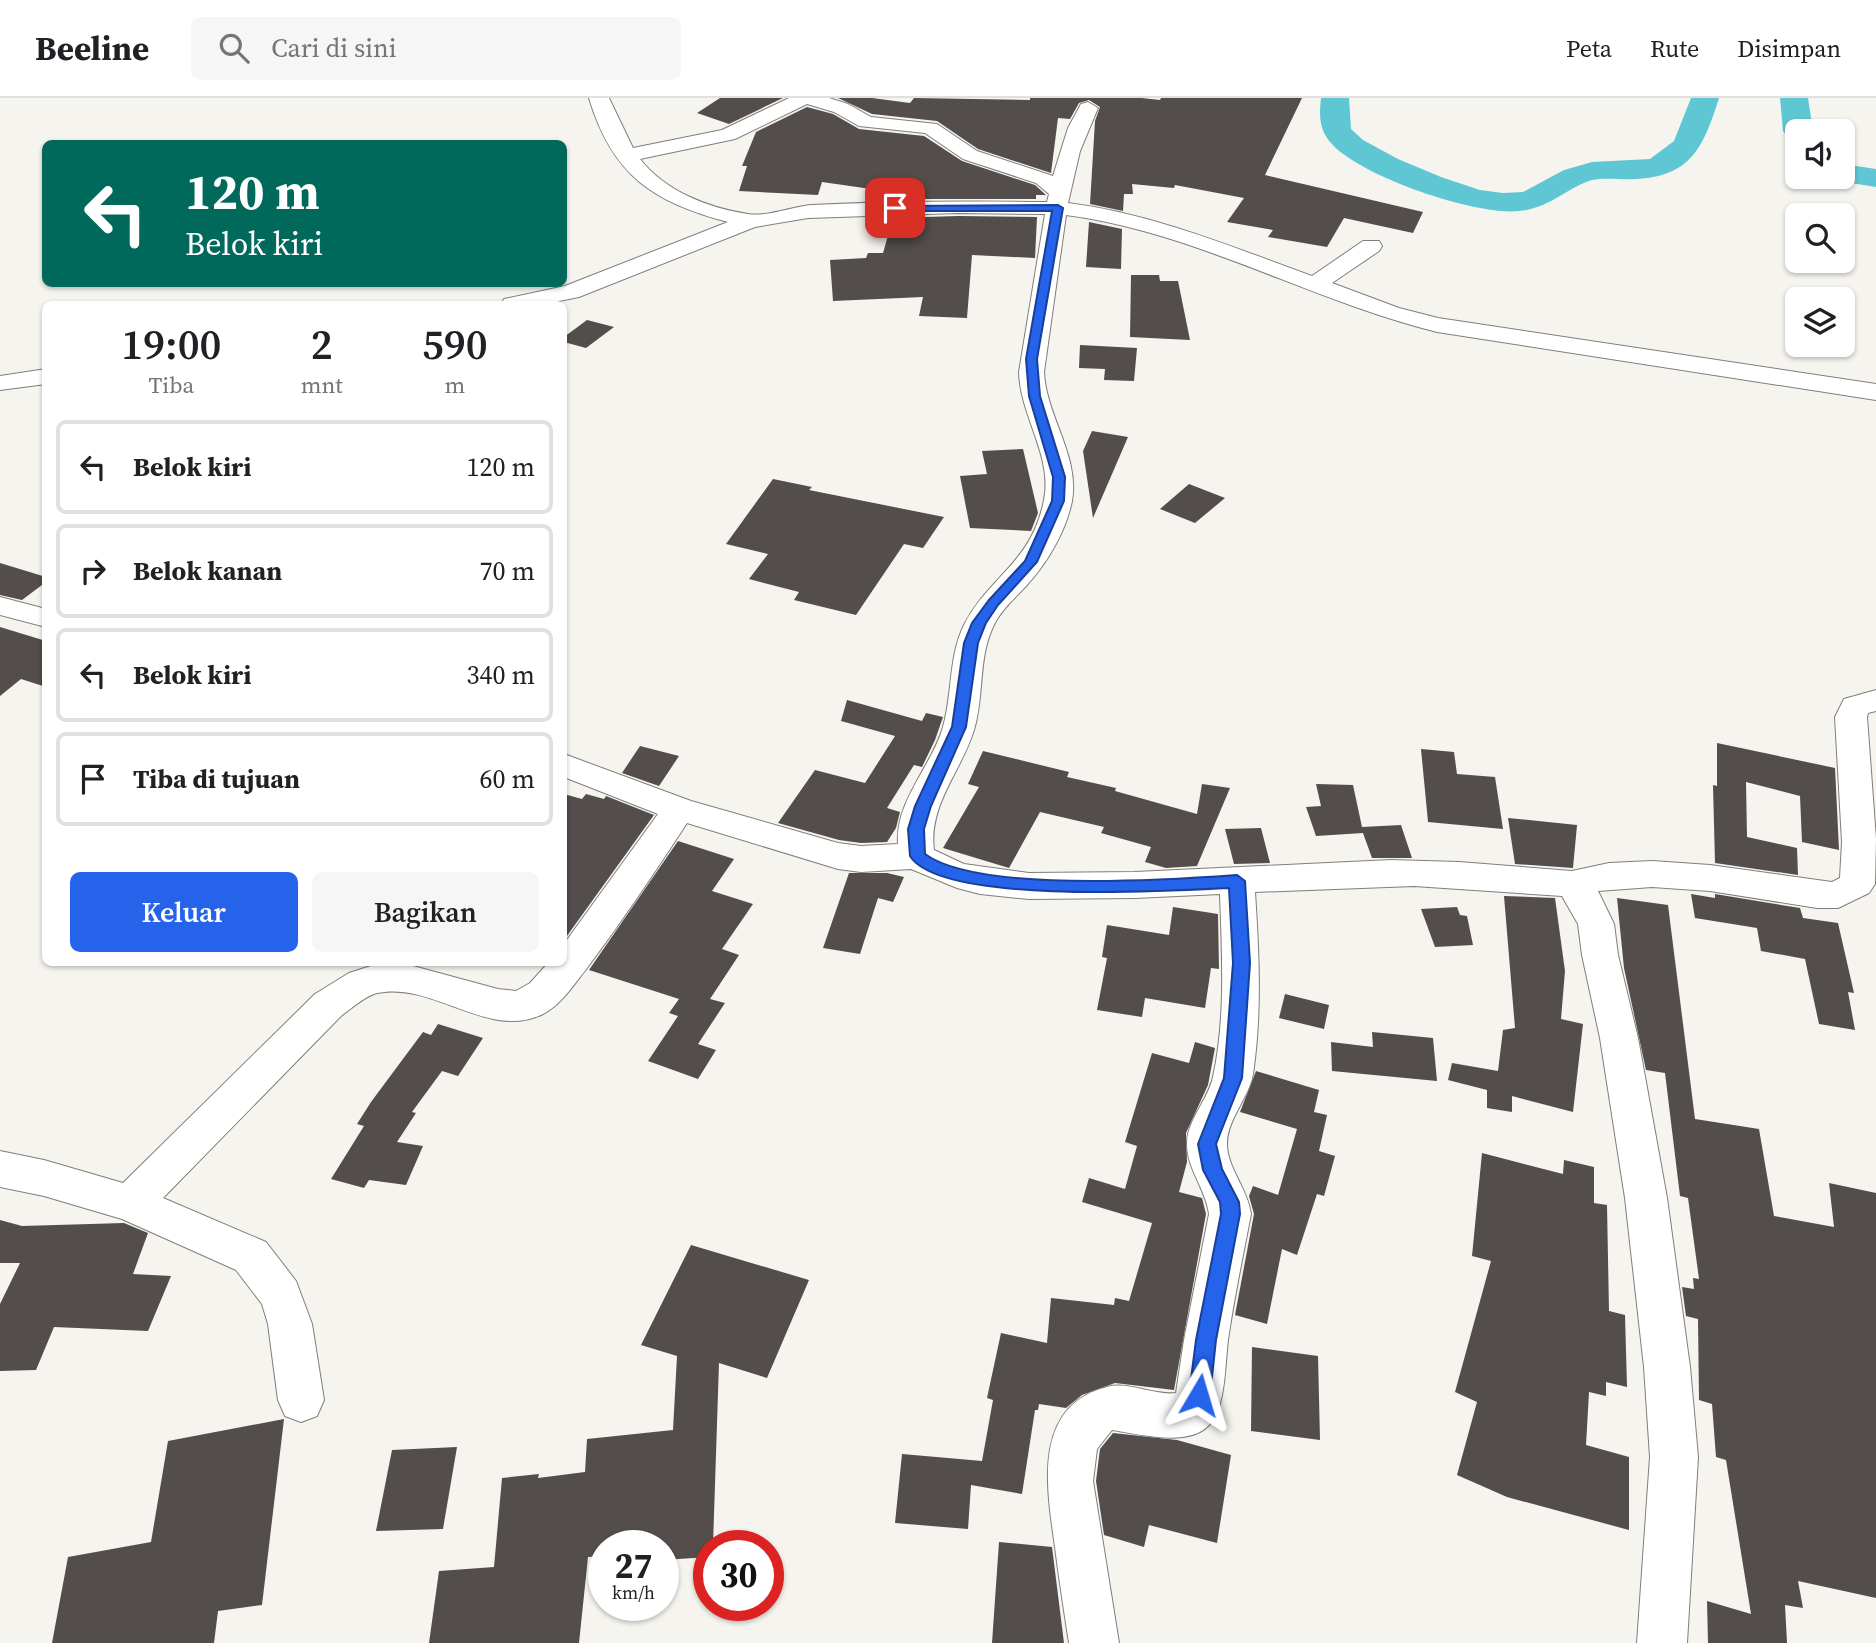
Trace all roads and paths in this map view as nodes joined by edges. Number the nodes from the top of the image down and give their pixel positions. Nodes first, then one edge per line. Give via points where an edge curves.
1 (599, 98) edge
2 (807, 98) edge
3 (1088, 108) dead end
4 (625, 156) junction
5 (1059, 199) junction
6 (960, 202) junction
7 (713, 212) junction
8 (750, 221) junction
9 (1371, 246) dead end
10 (1323, 279) junction
11 (527, 301) edge
12 (42, 377) edge
13 (0, 383) edge
14 (1876, 393) edge
15 (0, 606) edge
16 (42, 617) edge
17 (1876, 700) edge
18 (567, 766) edge
19 (679, 809) junction
20 (1868, 844) edge
21 (918, 856) junction
22 (1237, 881) junction
23 (1572, 884) junction
24 (567, 964) edge
25 (565, 966) edge
26 (0, 1169) edge
27 (130, 1203) junction
28 (301, 1400) dead end
29 (1094, 1643) edge
30 (1662, 1643) edge

1 - 4 street
2 - 4 street via 728,135
2 - 5 street via 841,108 866,122 930,128 970,155 1044,179
3 - 5 street
4 - 7 street via 663,193
5 - 6 street
5 - 10 street via 1197,232
5 - 21 street via 1032,359 1034,396 1059,477 1058,501 1031,562 993,603 971,643 959,727 923,806 916,829
6 - 7 street via 817,200
6 - 8 street via 808,212
7 - 8 street
8 - 11 street via 571,292
9 - 10 street
10 - 14 street via 1391,313 1437,326
12 - 13 street
15 - 16 street
17 - 20 street via 1855,706 1851,717
18 - 19 street
19 - 21 street via 838,856
19 - 24 street
20 - 23 street via 1857,884 1838,895 1652,874
21 - 22 street via 951,874 1025,885
22 - 23 street via 1394,873
22 - 29 street via 1241,963 1233,1078 1207,1144 1213,1170 1230,1202 1230,1214 1199,1395 1194,1408 1171,1416 1102,1409 1079,1435 1069,1463
23 - 30 street via 1596,924 1619,1038 1646,1198 1667,1367 1674,1457
25 - 27 street via 532,1003 504,1005 394,978 357,986 328,1005
26 - 27 street
27 - 28 street via 251,1256 281,1295

